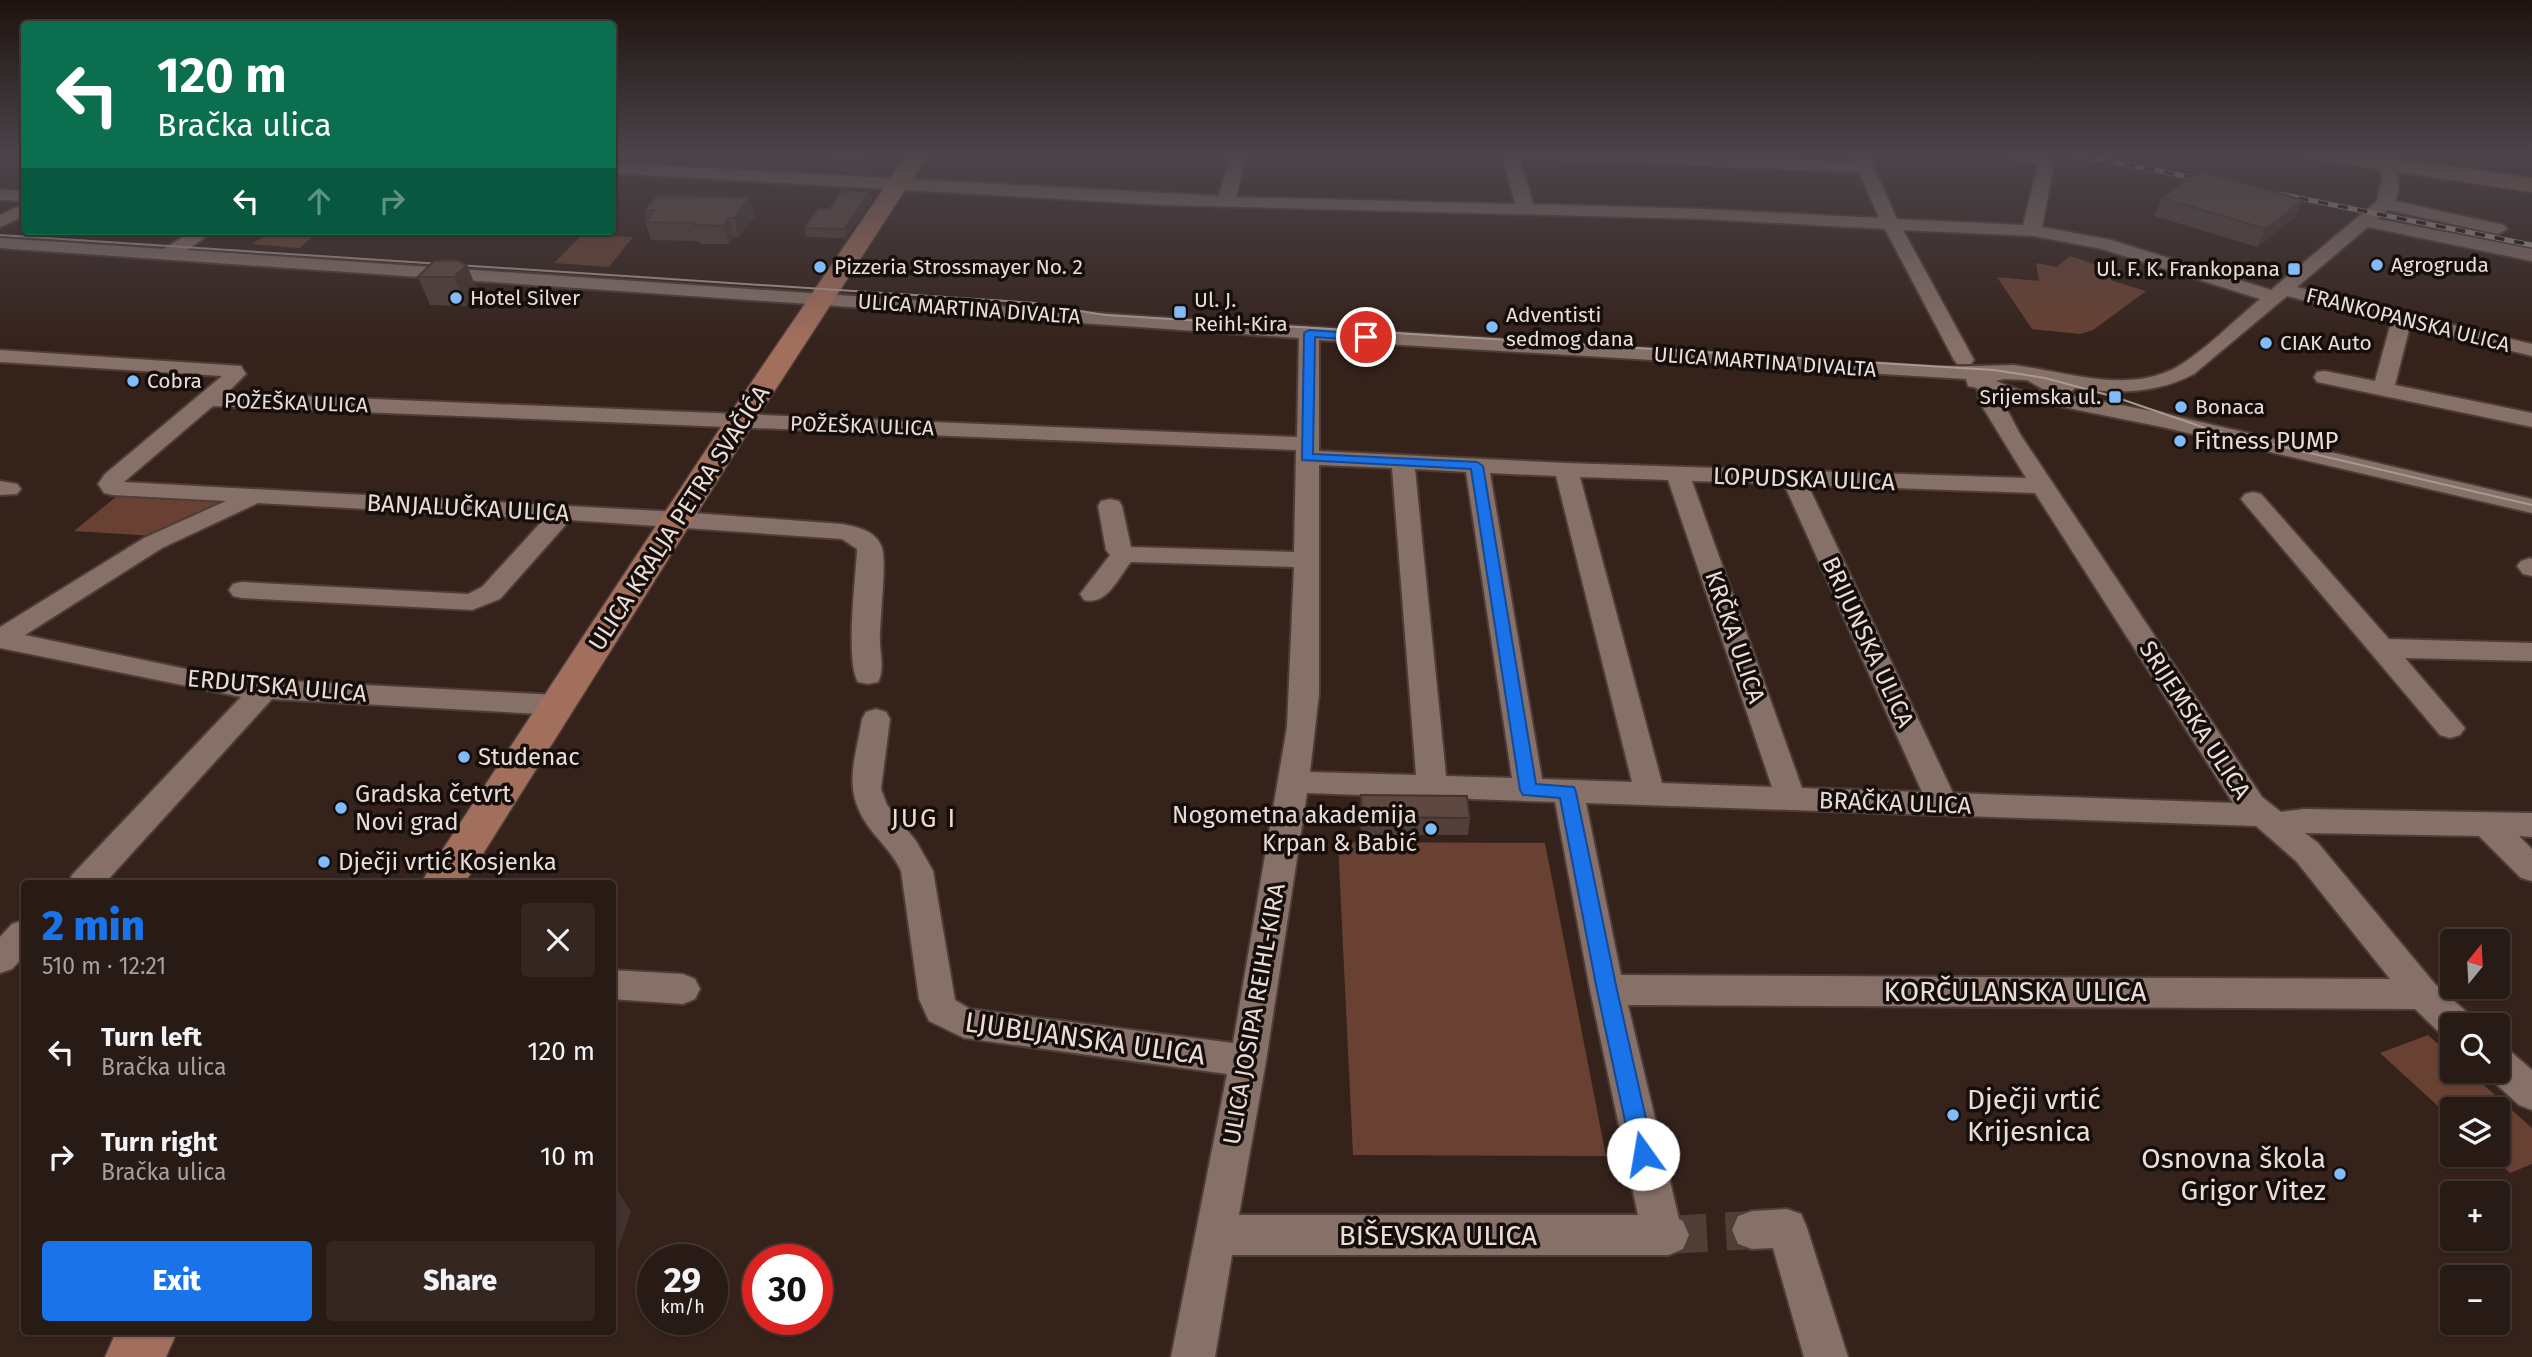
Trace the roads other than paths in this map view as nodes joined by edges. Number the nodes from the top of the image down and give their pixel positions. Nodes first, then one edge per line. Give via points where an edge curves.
1 (878, 216) edge
2 (1748, 216) edge
3 (1887, 216) edge
4 (2034, 216) edge
5 (2368, 216) edge
6 (2459, 216) edge
7 (2364, 221) junction
8 (1891, 224) junction
9 (2035, 231) junction
10 (2512, 232) dead end
11 (199, 235) edge
12 (0, 243) edge
13 (168, 254) junction
14 (2532, 255) edge
15 (2279, 293) junction
16 (823, 299) junction
17 (2402, 319) junction
18 (1309, 333) junction
19 (2532, 350) edge
20 (0, 356) edge
21 (1952, 369) junction
22 (2028, 375) junction
23 (1993, 376) junction
24 (2176, 376) junction
25 (2325, 377) dead end
26 (2098, 383) junction
27 (2383, 389) junction
28 (2056, 392) junction
29 (208, 399) junction
30 (2009, 406) junction
31 (2532, 420) edge
32 (740, 421) junction
33 (2172, 422) junction
34 (1306, 451) junction
35 (1403, 462) junction
36 (1477, 466) junction
37 (1566, 470) junction
38 (1678, 474) junction
39 (1793, 479) junction
40 (2042, 486) junction
41 (112, 488) joint
42 (256, 498) junction
43 (2253, 499) dead end
44 (1110, 506) dead end
45 (2532, 506) edge
46 (563, 513) junction
47 (679, 519) junction
48 (1124, 554) junction
49 (1305, 560) junction
50 (243, 590) dead end
51 (1093, 594) dead end
52 (0, 639) edge
53 (2382, 648) junction
54 (2532, 652) edge
55 (868, 675) dead end
56 (264, 690) junction
57 (558, 705) junction
58 (876, 719) dead end
59 (2450, 728) dead end
60 (1294, 782) junction
61 (1432, 787) junction
62 (1529, 790) junction
63 (1567, 792) junction
64 (1650, 794) junction
65 (1791, 799) junction
66 (1943, 804) junction
67 (2268, 820) junction
68 (2487, 824) junction
69 (2532, 825) edge
70 (2532, 869) edge
71 (88, 880) edge
72 (444, 880) edge
73 (0, 931) edge
74 (21, 934) edge
75 (21, 937) edge
76 (0, 959) edge
77 (616, 984) edge
78 (683, 989) dead end
79 (1607, 990) junction
80 (2423, 994) junction
81 (2443, 1013) edge
82 (1248, 1061) junction
83 (2510, 1074) edge
84 (2532, 1093) edge
85 (1752, 1230) tunnel mouth
86 (1215, 1235) junction
87 (147, 1335) edge
88 (133, 1357) edge
89 (1193, 1357) edge
90 (1826, 1357) edge

1 - 16 main road, ULICA KRALJA PETRA SVAČIĆA
2 - 8 street, FRANKOPANSKA ULICA
3 - 8 street
4 - 9 street
5 - 7 street
6 - 10 street
7 - 14 street
7 - 15 street
8 - 9 street, FRANKOPANSKA ULICA
8 - 21 street
9 - 15 street, FRANKOPANSKA ULICA via 2105,244
11 - 13 street
12 - 13 street, ULICA MARTINA DIVALTA
13 - 16 street, ULICA MARTINA DIVALTA
15 - 17 street, FRANKOPANSKA ULICA
15 - 24 street
16 - 18 street, ULICA MARTINA DIVALTA
16 - 32 main road, ULICA KRALJA PETRA SVAČIĆA
17 - 19 street, FRANKOPANSKA ULICA
17 - 27 street
18 - 21 street, ULICA MARTINA DIVALTA
18 - 34 street, ULICA JOSIPA REIHL-KIRA
20 - 29 street, POŽEŠKA ULICA via 234,370
21 - 23 street, ULICA MARTINA DIVALTA
21 - 23 street
22 - 23 street
22 - 26 street
22 - 28 street via 2046,380
23 - 30 street, SRIJEMSKA ULICA via 1991,403
24 - 26 street via 2145,384
24 - 33 street via 2151,402
25 - 27 street
26 - 28 street
27 - 31 street
28 - 30 street
28 - 33 street
29 - 32 street, POŽEŠKA ULICA
29 - 41 street, POŽEŠKA ULICA via 113,479
30 - 40 street, SRIJEMSKA ULICA
32 - 34 street, POŽEŠKA ULICA
32 - 47 main road, ULICA KRALJA PETRA SVAČIĆA
33 - 45 street
34 - 35 street, LOPUDSKA ULICA
34 - 49 street, ULICA JOSIPA REIHL-KIRA
35 - 36 street, LOPUDSKA ULICA
35 - 61 street
36 - 37 street, LOPUDSKA ULICA
36 - 62 street
37 - 38 street, LOPUDSKA ULICA
37 - 64 street
38 - 39 street, LOPUDSKA ULICA
38 - 65 street, KRČKA ULICA
39 - 40 street, LOPUDSKA ULICA
39 - 66 street, BRIJUNSKA ULICA
40 - 67 street, SRIJEMSKA ULICA via 2242,792
41 - 42 street, BANJALUČKA ULICA
42 - 46 street, BANJALUČKA ULICA
42 - 52 street, BANJALUČKA ULICA via 153,542
43 - 53 street
44 - 48 street via 1119,551
46 - 47 street, BANJALUČKA ULICA
46 - 50 street via 491,593 472,602
47 - 55 street via 859,535 870,549
47 - 57 main road, ULICA KRALJA PETRA SVAČIĆA
48 - 49 street
48 - 51 street
49 - 60 street, ULICA JOSIPA REIHL-KIRA via 1305,694
52 - 56 street, ERDUTSKA ULICA via 116,666
53 - 54 street
53 - 59 street
56 - 57 street, ERDUTSKA ULICA
56 - 71 street
57 - 72 main road, ULICA KRALJA PETRA SVAČIĆA
58 - 82 street, LJUBLJANSKA ULICA via 868,800 872,811 912,854 942,1010 964,1023
60 - 61 street, BRAČKA ULICA
60 - 82 street, ULICA JOSIPA REIHL-KIRA
61 - 62 street, BRAČKA ULICA
62 - 63 street, BRAČKA ULICA
63 - 64 street, BRAČKA ULICA
63 - 79 street, BIŠEVSKA ULICA
64 - 65 street, BRAČKA ULICA
65 - 66 street, BRAČKA ULICA
66 - 67 street, BRAČKA ULICA
67 - 68 street, BRAČKA ULICA
67 - 80 street, SRIJEMSKA ULICA via 2307,852
68 - 69 street, BRAČKA ULICA
68 - 70 street
73 - 74 street
75 - 76 street
77 - 78 street
79 - 80 street, KORČULANSKA ULICA
79 - 86 street, BIŠEVSKA ULICA via 1665,1235
80 - 81 street, SRIJEMSKA ULICA
82 - 86 street, ULICA JOSIPA REIHL-KIRA
83 - 84 street
85 - 90 street via 1787,1228
86 - 89 street, ULICA JOSIPA REIHL-KIRA
87 - 88 main road

